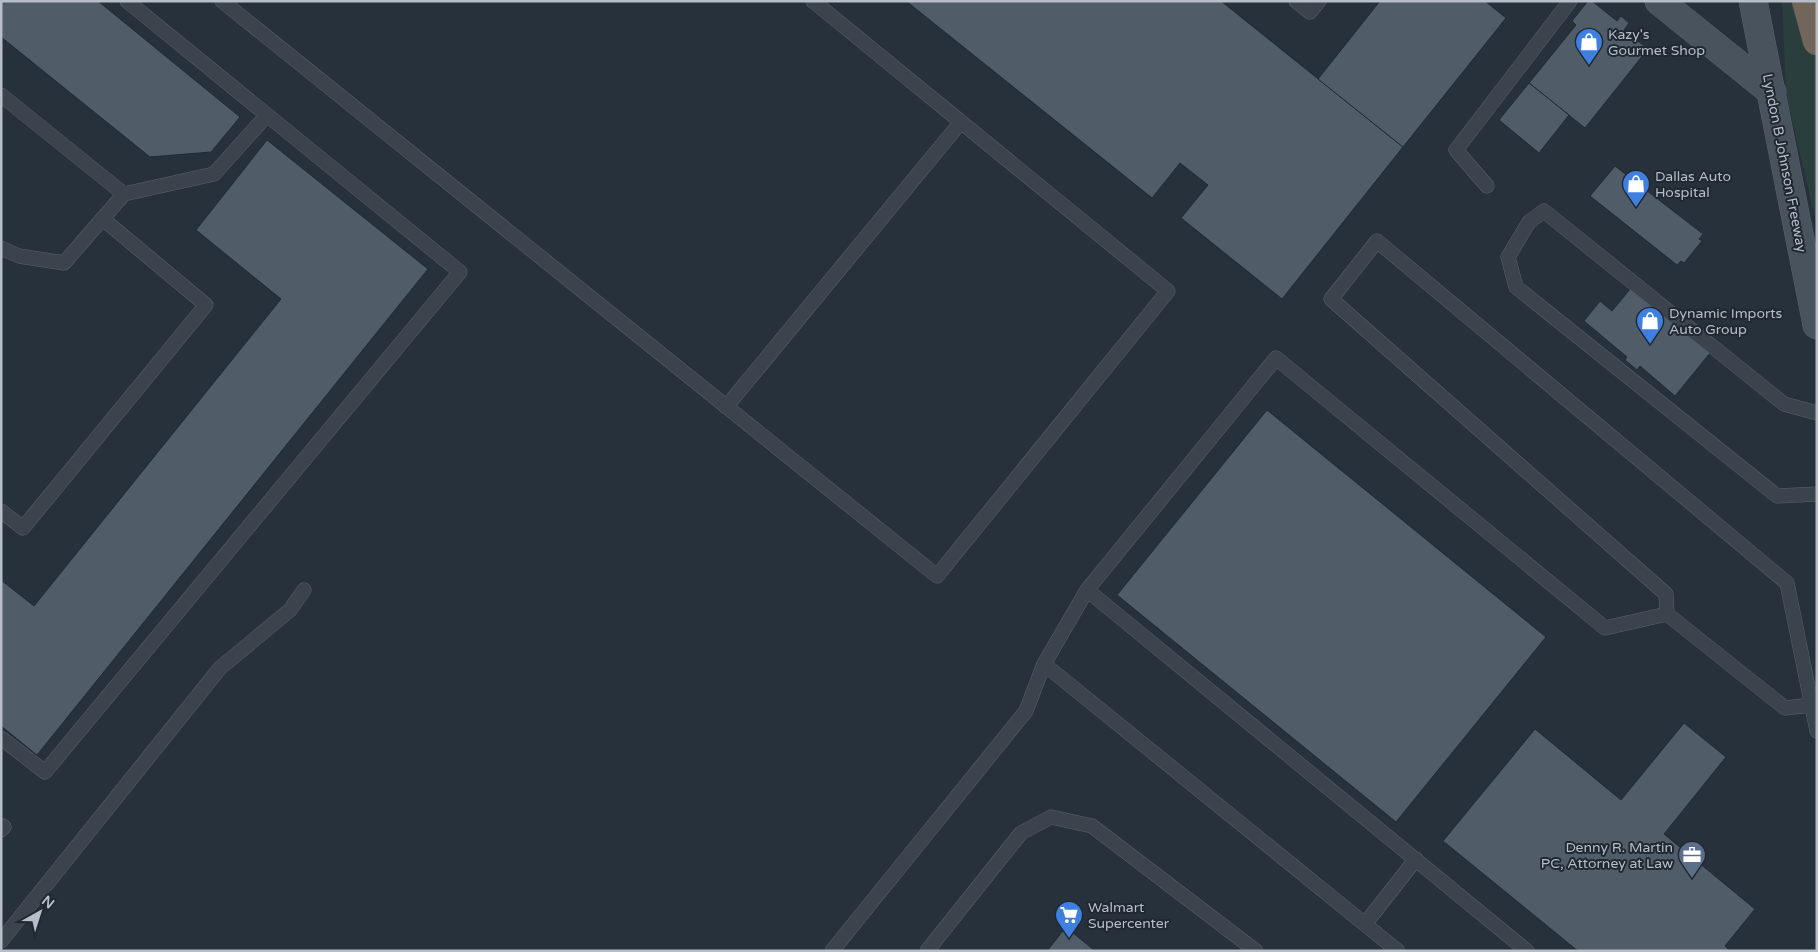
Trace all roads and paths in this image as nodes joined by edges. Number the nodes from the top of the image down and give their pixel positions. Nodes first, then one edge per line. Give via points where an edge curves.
1 (127, 1) edge
2 (222, 1) edge
3 (813, 1) edge
4 (1296, 1) edge
5 (1319, 1) edge
6 (1570, 1) edge
7 (1659, 1) edge
8 (1753, 1) edge
9 (1806, 1) edge
10 (1817, 41) edge
11 (1772, 92) junction
12 (1, 95) edge
13 (267, 115) junction
14 (961, 122) junction
15 (1488, 186) dead end
16 (124, 194) junction
17 (103, 219) junction
18 (1, 248) edge
19 (1817, 325) edge
20 (726, 407) junction
21 (1817, 413) edge
22 (1817, 494) edge
23 (1, 511) edge
24 (304, 590) dead end
25 (1087, 590) junction
26 (1667, 614) junction
27 (1044, 664) junction
28 (1812, 682) edge
29 (1812, 705) junction
30 (1816, 727) edge
31 (1, 738) edge
32 (1, 825) edge
33 (1, 830) edge
34 (1416, 859) junction
35 (1365, 924) junction
36 (1, 940) edge
37 (832, 951) edge
38 (927, 951) edge
39 (1256, 951) edge
40 (1398, 951) edge
41 (1527, 951) edge

1 - 13 lane
2 - 20 lane
3 - 14 lane
4 - 5 lane via 1310,12
6 - 15 lane via 1456,150
7 - 11 main road
8 - 11 main road, Lyndon B Johnson Freeway
9 - 10 highway
11 - 19 main road, Lyndon B Johnson Freeway
12 - 16 lane
13 - 16 lane via 214,174
13 - 31 lane via 460,272 45,772
14 - 20 lane
14 - 20 lane via 1168,291 937,576
16 - 17 lane
17 - 18 lane via 64,263 19,256
17 - 23 lane via 206,305 23,528
21 - 22 lane via 1784,404 1544,211 1529,222 1508,257 1516,287 1777,496
24 - 36 lane via 290,610 220,668
25 - 26 lane via 1276,358 1605,628
25 - 27 lane
25 - 34 lane
26 - 28 lane via 1666,594 1331,299 1376,241 1786,583
26 - 29 lane via 1785,708
27 - 35 lane
27 - 37 lane via 1026,711
28 - 29 lane
29 - 30 lane
32 - 33 lane via 4,827
34 - 35 lane
34 - 41 lane
35 - 40 lane
38 - 39 lane via 1021,833 1051,817 1092,826

